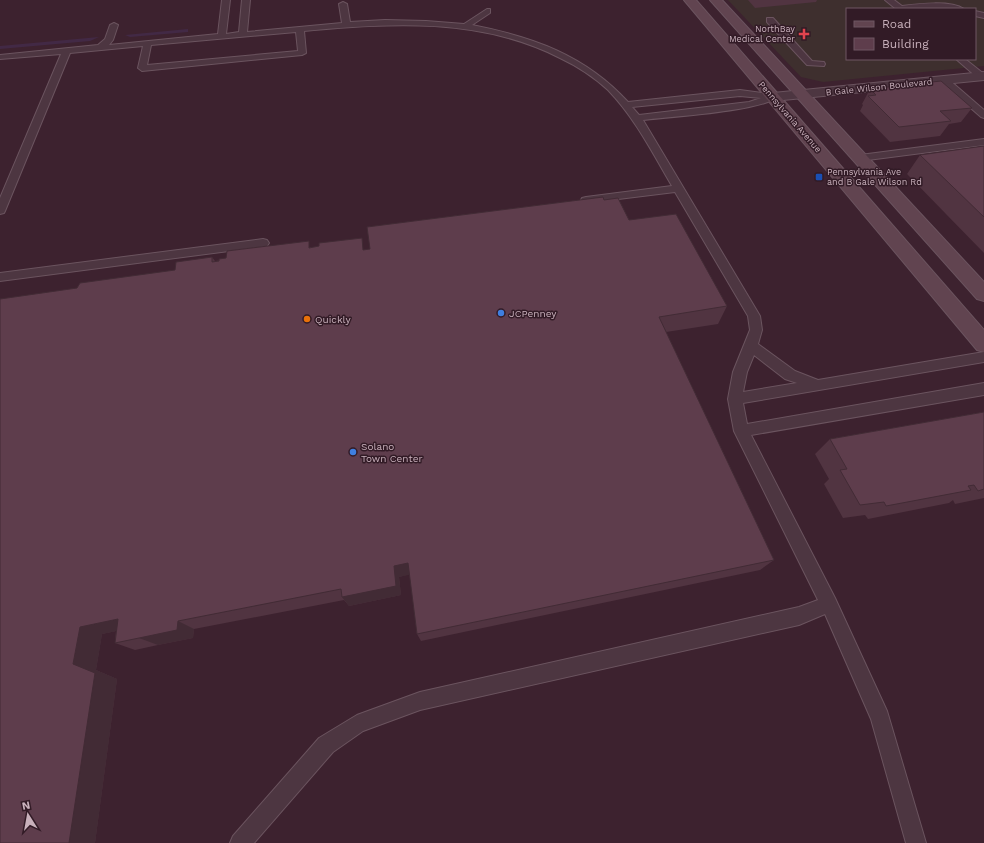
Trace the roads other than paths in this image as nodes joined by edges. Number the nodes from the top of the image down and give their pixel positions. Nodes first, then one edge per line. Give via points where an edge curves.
1 (226, 0) edge
2 (246, 0) edge
3 (690, 0) edge
4 (716, 0) edge
5 (890, 0) edge
6 (343, 4) dead end
7 (899, 8) edge
8 (905, 8) edge
9 (957, 8) edge
10 (487, 11) dead end
11 (770, 20) dead end
12 (114, 25) dead end
13 (346, 25) junction
14 (466, 26) junction
15 (300, 29) junction
16 (243, 34) junction
17 (222, 36) junction
18 (148, 43) junction
19 (101, 47) junction
20 (67, 50) junction
21 (0, 56) edge
22 (961, 60) edge
23 (821, 64) dead end
24 (983, 77) edge
25 (944, 80) junction
26 (803, 95) junction
27 (773, 97) junction
28 (628, 105) junction
29 (984, 115) edge
30 (637, 118) junction
31 (984, 142) edge
32 (860, 158) junction
33 (679, 188) junction
34 (576, 201) edge
35 (0, 211) edge
36 (263, 243) dead end
37 (0, 277) edge
38 (980, 285) edge
39 (984, 344) edge
40 (751, 346) junction
41 (984, 357) edge
42 (817, 385) junction
43 (984, 389) edge
44 (735, 399) junction
45 (741, 431) junction
46 (829, 604) junction
47 (240, 843) edge
48 (916, 843) edge

1 - 17 lane
2 - 16 lane
3 - 27 main road, Pennsylvania Avenue
4 - 26 main road
5 - 7 lane
6 - 13 lane
8 - 9 lane via 943,4
10 - 14 lane
11 - 23 lane via 810,63
12 - 19 lane via 109,40
13 - 14 lane via 418,22
13 - 15 lane
14 - 28 lane via 517,37 562,54 590,71
15 - 16 lane
15 - 18 lane via 302,53 142,68
16 - 17 lane
17 - 18 lane
18 - 19 lane
19 - 20 lane
20 - 21 lane
20 - 35 lane
22 - 24 lane
24 - 25 street, B Gale Wilson Boulevard
25 - 26 street, B Gale Wilson Boulevard
25 - 29 lane
26 - 27 street, B Gale Wilson Boulevard
26 - 32 main road
27 - 28 lane via 740,93
27 - 30 lane via 750,105
27 - 39 main road, Pennsylvania Avenue
28 - 30 lane
30 - 33 lane
31 - 32 lane
32 - 38 main road
33 - 34 lane
33 - 40 lane via 754,316 756,330
36 - 37 lane
40 - 42 lane via 790,375
40 - 44 lane via 740,372
41 - 42 lane
42 - 44 lane
43 - 45 lane
44 - 45 lane
45 - 46 lane
46 - 47 lane via 799,616 420,701 357,724 326,745
46 - 48 lane via 880,718

